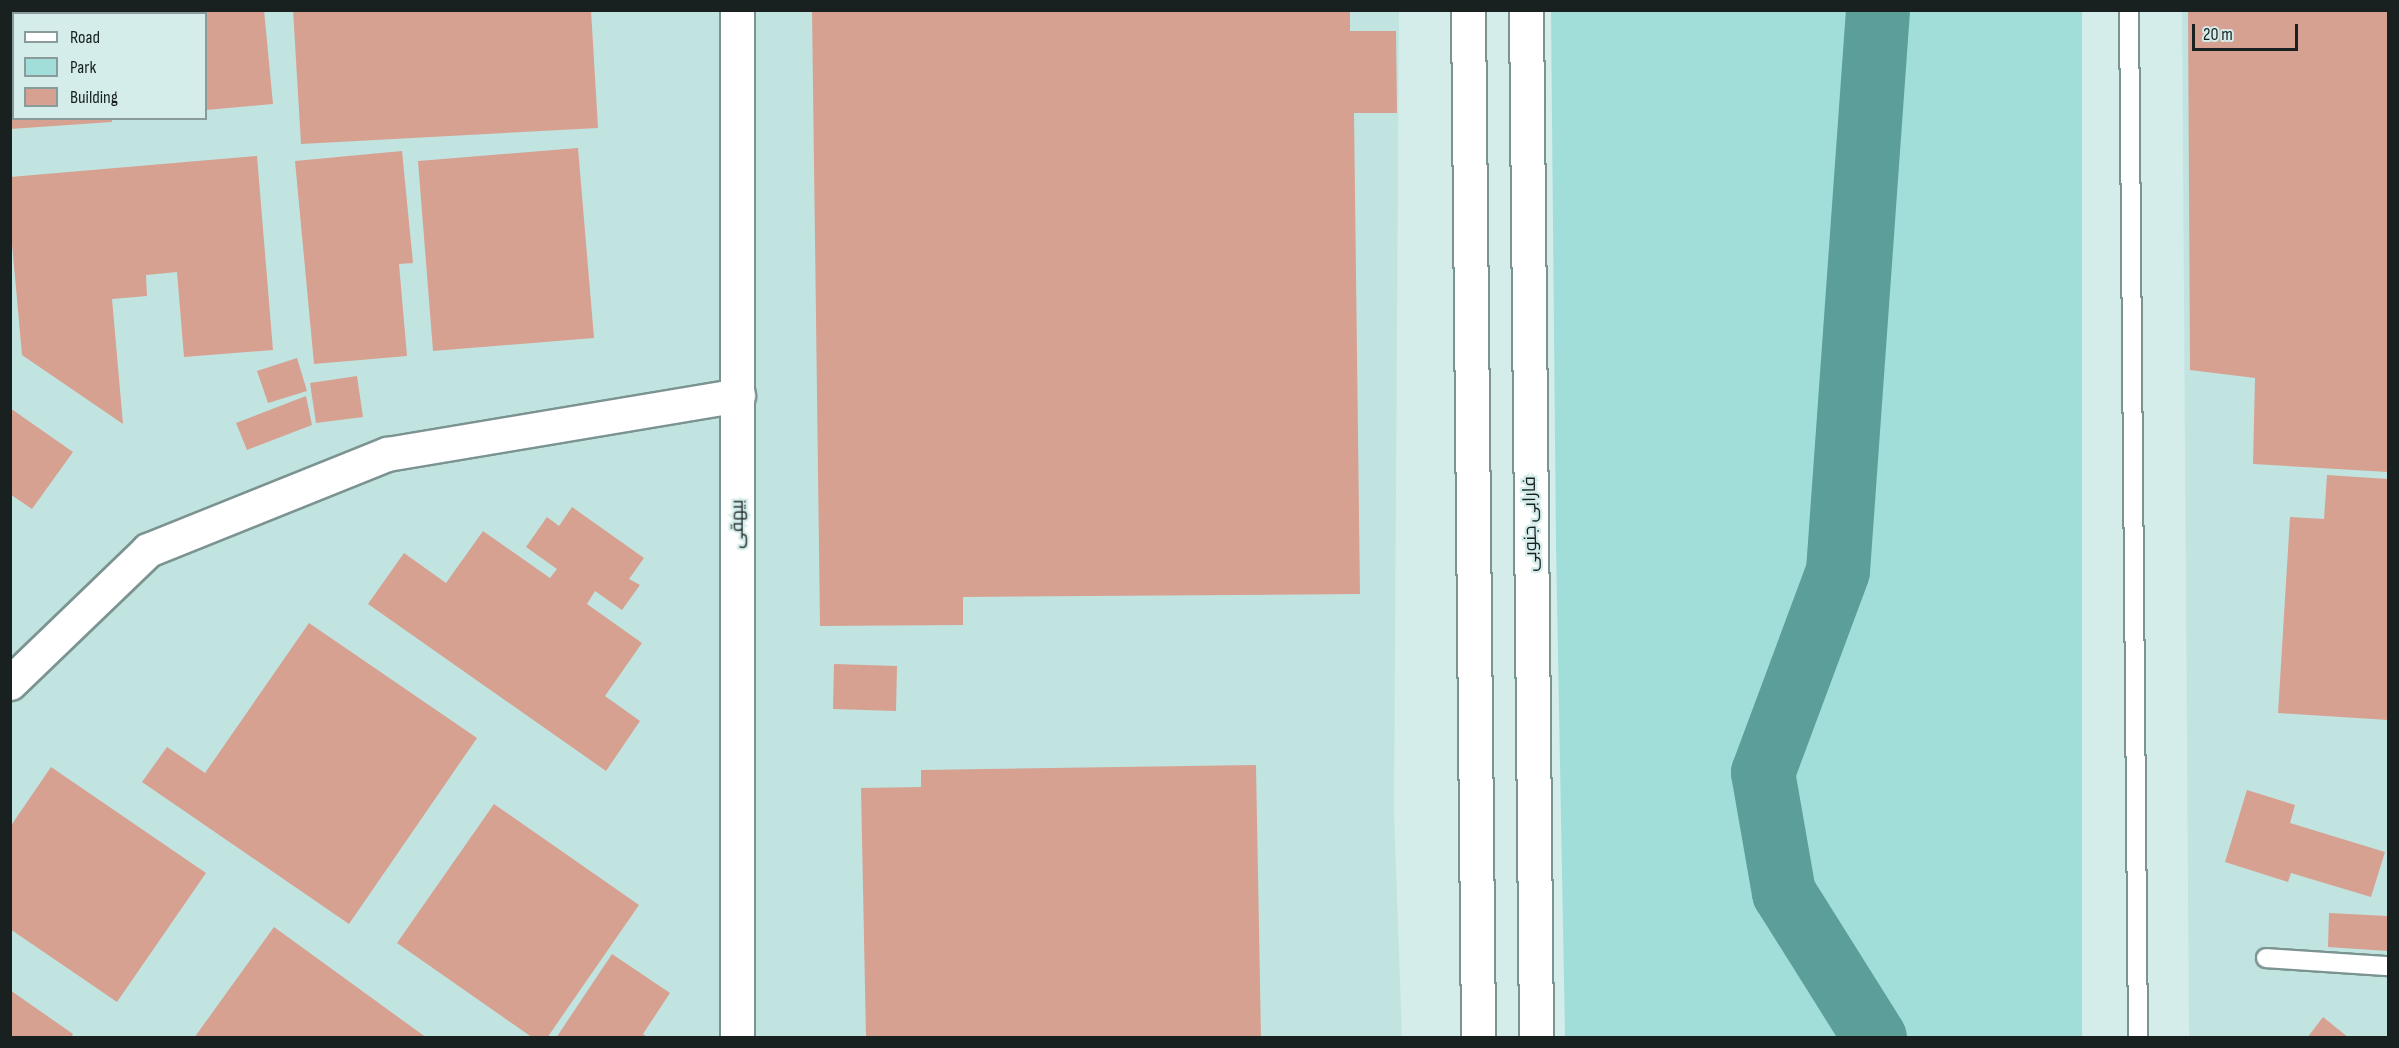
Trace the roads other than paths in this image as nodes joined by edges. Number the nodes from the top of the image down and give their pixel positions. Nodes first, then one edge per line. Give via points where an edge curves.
1 (737, 10) edge
2 (1468, 10) edge
3 (1526, 10) edge
4 (2130, 10) edge
5 (738, 395) junction
6 (10, 682) edge
7 (2266, 958) dead end
8 (2388, 966) edge
9 (737, 1038) edge
10 (1478, 1038) edge
11 (1536, 1038) edge
12 (2138, 1038) edge

1 - 5 street, بیهقی
2 - 10 street
3 - 11 street, فارابی جنوبی
4 - 12 lane
5 - 6 street via 387,454 147,550
5 - 9 street, بیهقی
7 - 8 lane

